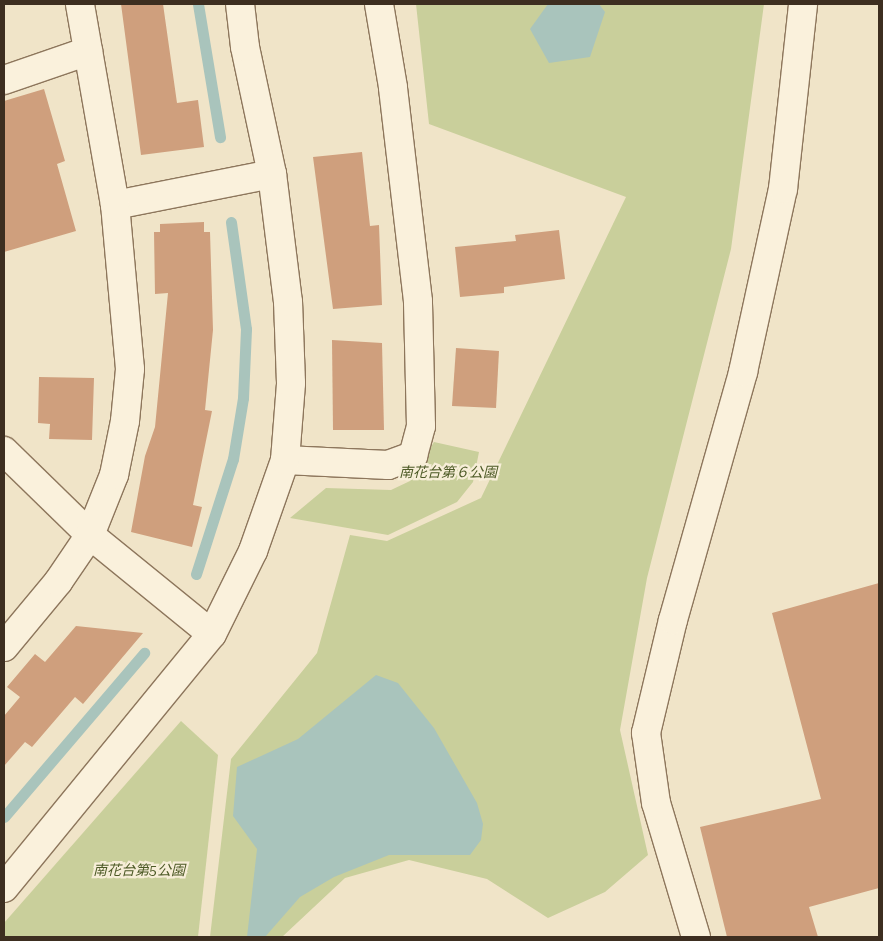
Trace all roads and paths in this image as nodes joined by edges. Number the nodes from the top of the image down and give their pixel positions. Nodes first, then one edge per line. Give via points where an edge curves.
1 (80, 4) edge
2 (240, 4) edge
3 (379, 4) edge
4 (803, 4) edge
5 (88, 51) junction
6 (4, 80) edge
7 (272, 174) junction
8 (115, 205) junction
9 (4, 451) edge
10 (284, 460) junction
11 (90, 535) junction
12 (212, 634) junction
13 (4, 647) edge
14 (4, 888) edge
15 (696, 937) edge

1 - 5 street
2 - 7 street via 245,47
3 - 10 street via 393,87 418,301 421,426 413,456 388,465
4 - 15 street via 783,190 743,372 673,620 646,733 656,804
5 - 6 street
5 - 8 street
7 - 8 street
7 - 10 street via 288,302 291,384
8 - 11 street via 130,369 114,475
9 - 11 street
10 - 12 street via 253,551
11 - 12 street
11 - 13 street via 58,582
12 - 14 street

